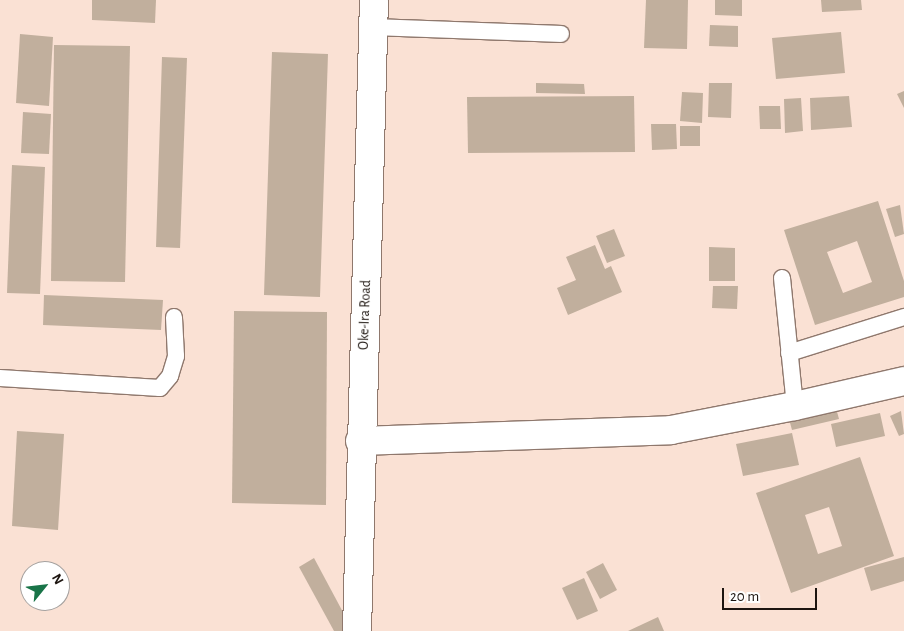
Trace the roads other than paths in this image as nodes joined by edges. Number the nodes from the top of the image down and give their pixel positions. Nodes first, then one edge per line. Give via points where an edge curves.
1 (374, 0) edge
2 (374, 27) junction
3 (561, 34) dead end
4 (782, 278) dead end
5 (174, 317) dead end
6 (904, 317) edge
7 (790, 353) junction
8 (0, 378) edge
9 (904, 381) edge
10 (795, 406) junction
11 (360, 441) junction
12 (357, 631) edge

1 - 2 street, Oke-Ira Road
2 - 3 lane
2 - 11 street, Oke-Ira Road
4 - 7 lane
5 - 8 lane via 176,356 170,376 160,388
6 - 7 lane
7 - 10 lane
9 - 10 street
10 - 11 street via 671,430
11 - 12 street, Oke-Ira Road

